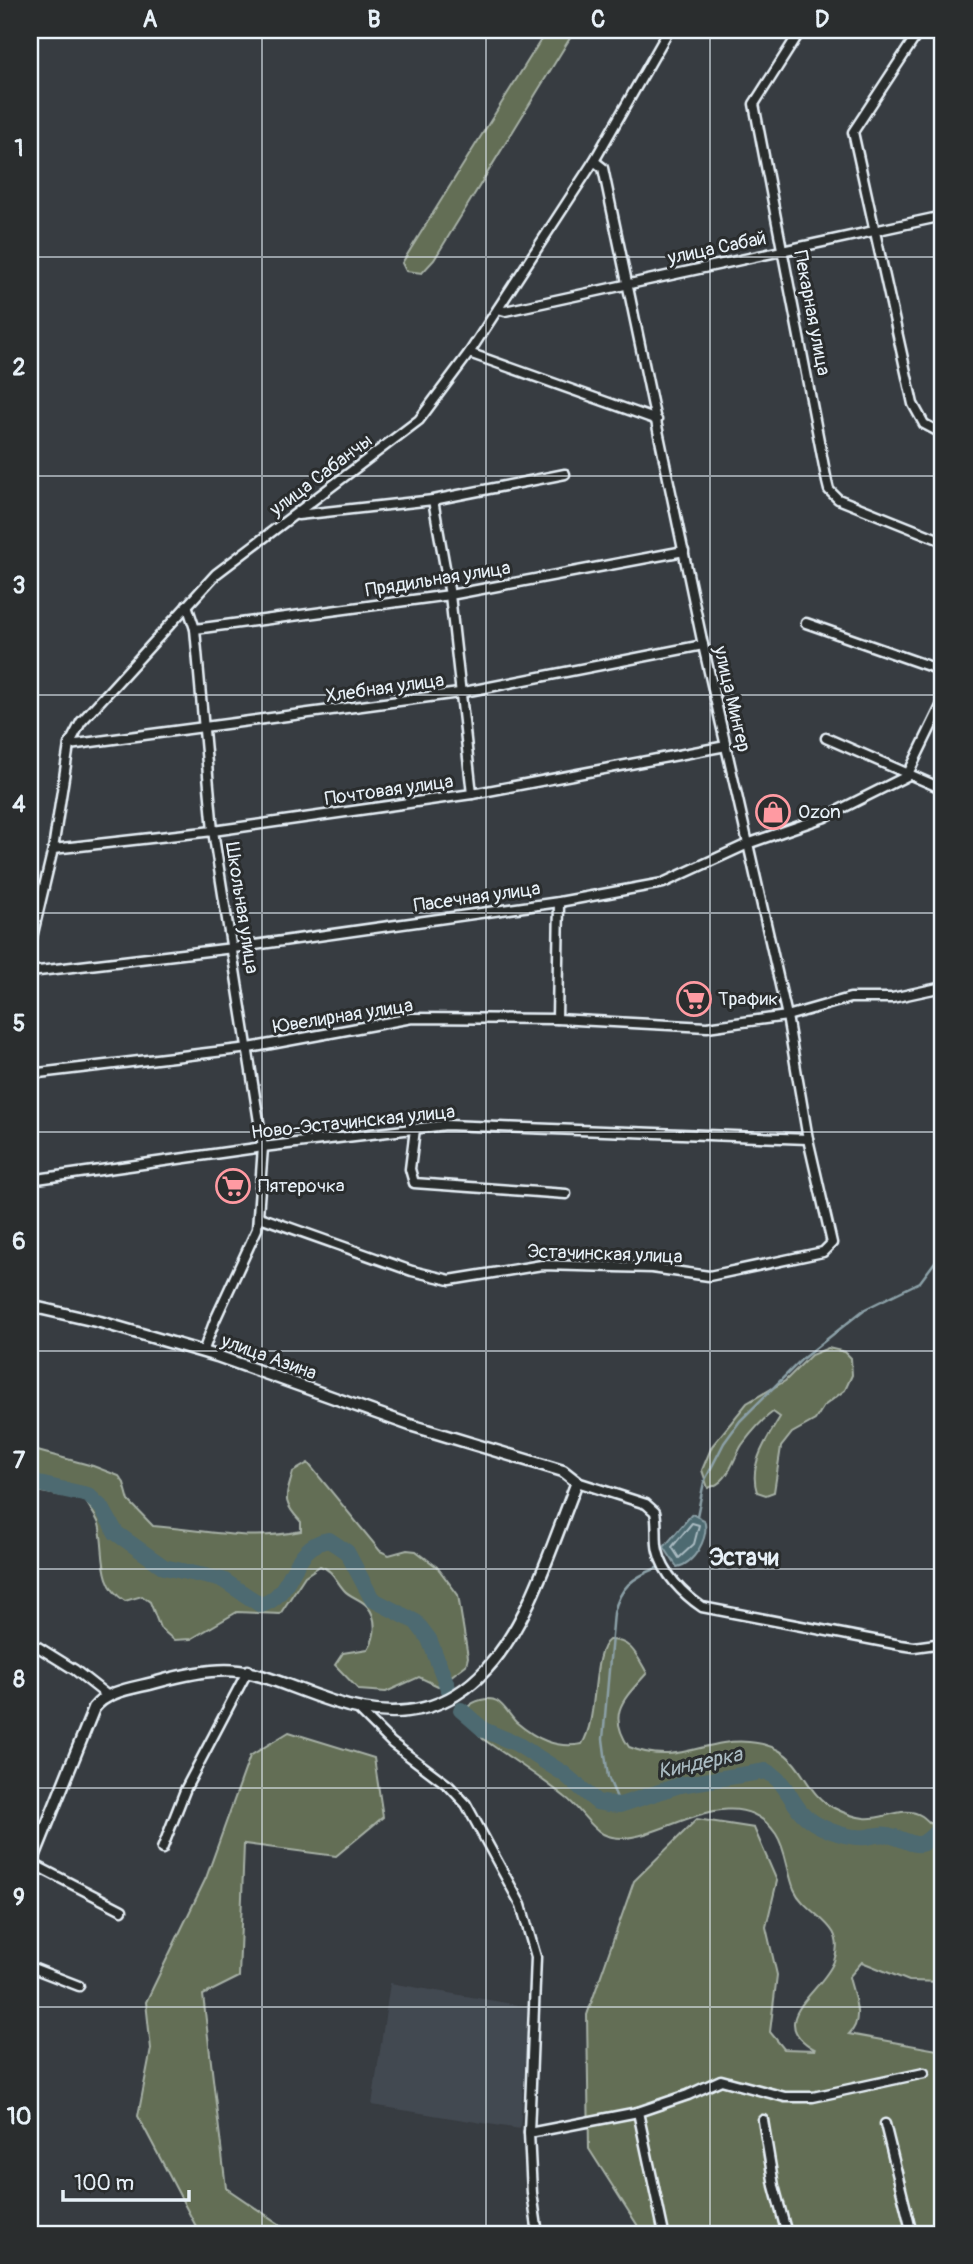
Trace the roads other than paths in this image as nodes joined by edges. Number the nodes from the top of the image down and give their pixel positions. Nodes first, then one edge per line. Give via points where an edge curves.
1 (669, 30) edge
2 (801, 30) edge
3 (920, 30) edge
4 (594, 161) junction
5 (943, 216) edge
6 (875, 229) junction
7 (784, 250) junction
8 (628, 284) junction
9 (498, 309) junction
10 (469, 353) junction
11 (657, 420) junction
12 (943, 433) edge
13 (565, 474) dead end
14 (433, 500) junction
15 (295, 516) junction
16 (943, 541) edge
17 (684, 551) junction
18 (450, 595) junction
19 (187, 604) junction
20 (806, 623) dead end
21 (195, 629) junction
22 (703, 645) junction
23 (943, 671) edge
24 (459, 693) junction
25 (943, 702) edge
26 (205, 727) junction
27 (827, 738) dead end
28 (69, 745) junction
29 (726, 746) junction
30 (907, 776) junction
31 (943, 789) edge
32 (472, 794) junction
33 (213, 831) junction
34 (750, 843) junction
35 (53, 849) junction
36 (559, 902) junction
37 (30, 946) edge
38 (233, 948) junction
39 (30, 972) edge
40 (943, 988) edge
41 (788, 1016) junction
42 (557, 1019) junction
43 (249, 1048) junction
44 (30, 1074) edge
45 (415, 1129) junction
46 (808, 1139) junction
47 (262, 1147) junction
48 (30, 1180) edge
49 (566, 1194) dead end
50 (260, 1217) junction
51 (831, 1247) joint
52 (30, 1306) edge
53 (203, 1352) junction
54 (577, 1482) junction
55 (30, 1642) edge
56 (943, 1643) edge
57 (248, 1671) junction
58 (108, 1696) junction
59 (359, 1710) junction
60 (162, 1849) dead end
61 (31, 1865) edge
62 (122, 1910) dead end
63 (30, 1967) edge
64 (79, 1986) dead end
65 (924, 2073) dead end
66 (638, 2112) junction
67 (763, 2120) dead end
68 (885, 2124) dead end
69 (529, 2133) junction
70 (538, 2234) edge
71 (664, 2234) edge
72 (787, 2234) edge
73 (912, 2234) edge

1 - 4 street, улица Сабанчы
2 - 7 street, Пекарная улица via 754,104
3 - 6 street via 853,132
4 - 8 street, улица Мингер via 603,168
4 - 9 street, улица Сабанчы
5 - 6 street, улица Сабай
6 - 7 street, улица Сабай
6 - 12 street via 913,404 924,424
7 - 8 street, улица Сабай
7 - 16 street, Пекарная улица via 830,490 838,499
8 - 9 street, улица Сабай
8 - 11 street, улица Мингер
9 - 10 street, улица Сабанчы
10 - 11 street
10 - 15 street, улица Сабанчы via 419,420
11 - 17 street, улица Мингер
13 - 14 street
14 - 15 street
14 - 18 street
15 - 19 street, улица Сабанчы via 216,574
17 - 18 street, Прядильная улица
17 - 22 street, улица Мингер
18 - 21 street, Прядильная улица
18 - 24 street
19 - 21 street, Школьная улица
19 - 28 street, улица Сабанчы via 81,722
20 - 23 street
21 - 26 street, Школьная улица
22 - 24 street, Хлебная улица
22 - 29 street, улица Мингер
24 - 26 street, Хлебная улица
24 - 32 street
25 - 30 street
26 - 28 street, Хлебная улица
26 - 33 street, Школьная улица
27 - 30 street
28 - 35 street, улица Сабанчы
29 - 32 street, Почтовая улица
29 - 34 street, улица Мингер
30 - 31 street
30 - 34 street, Пасечная улица via 825,817
32 - 33 street, Почтовая улица
33 - 35 street, Почтовая улица
33 - 38 street, Школьная улица
34 - 36 street, Пасечная улица via 663,883
34 - 41 street, улица Мингер
35 - 37 street, улица Сабанчы
36 - 38 street, Пасечная улица
36 - 42 street
38 - 39 street, Пасечная улица
38 - 43 street, Школьная улица
40 - 41 street, Ювелирная улица via 892,998 850,998
41 - 42 street, Ювелирная улица via 707,1027
41 - 46 street, улица Мингер
42 - 43 street, Ювелирная улица via 412,1018
43 - 44 street, Ювелирная улица
43 - 47 street, Школьная улица
45 - 46 street, Ново-Эстачинская улица via 446,1125
45 - 47 street, Ново-Эстачинская улица
45 - 49 street via 410,1169 414,1183
46 - 51 street, улица Мингер via 833,1239
47 - 48 street, Ново-Эстачинская улица
47 - 50 street, Школьная улица
50 - 51 street, Эстачинская улица via 450,1280 542,1265 652,1268 709,1276
50 - 53 street, Школьная улица
52 - 53 street, улица Азина
53 - 54 street, улица Азина via 410,1425 564,1471
54 - 56 street via 646,1504 655,1512 658,1551 674,1582 702,1607 900,1645
54 - 59 street via 518,1627 491,1667 432,1704 387,1712
55 - 58 street
57 - 58 street via 195,1671
57 - 59 street
57 - 60 street via 186,1788
58 - 61 street via 94,1708
59 - 69 street via 466,1804 521,1905 536,1958
61 - 62 street
63 - 64 street
65 - 66 street via 813,2096 785,2097 721,2080
66 - 69 street
66 - 71 street
67 - 72 street
68 - 73 street
69 - 70 street

